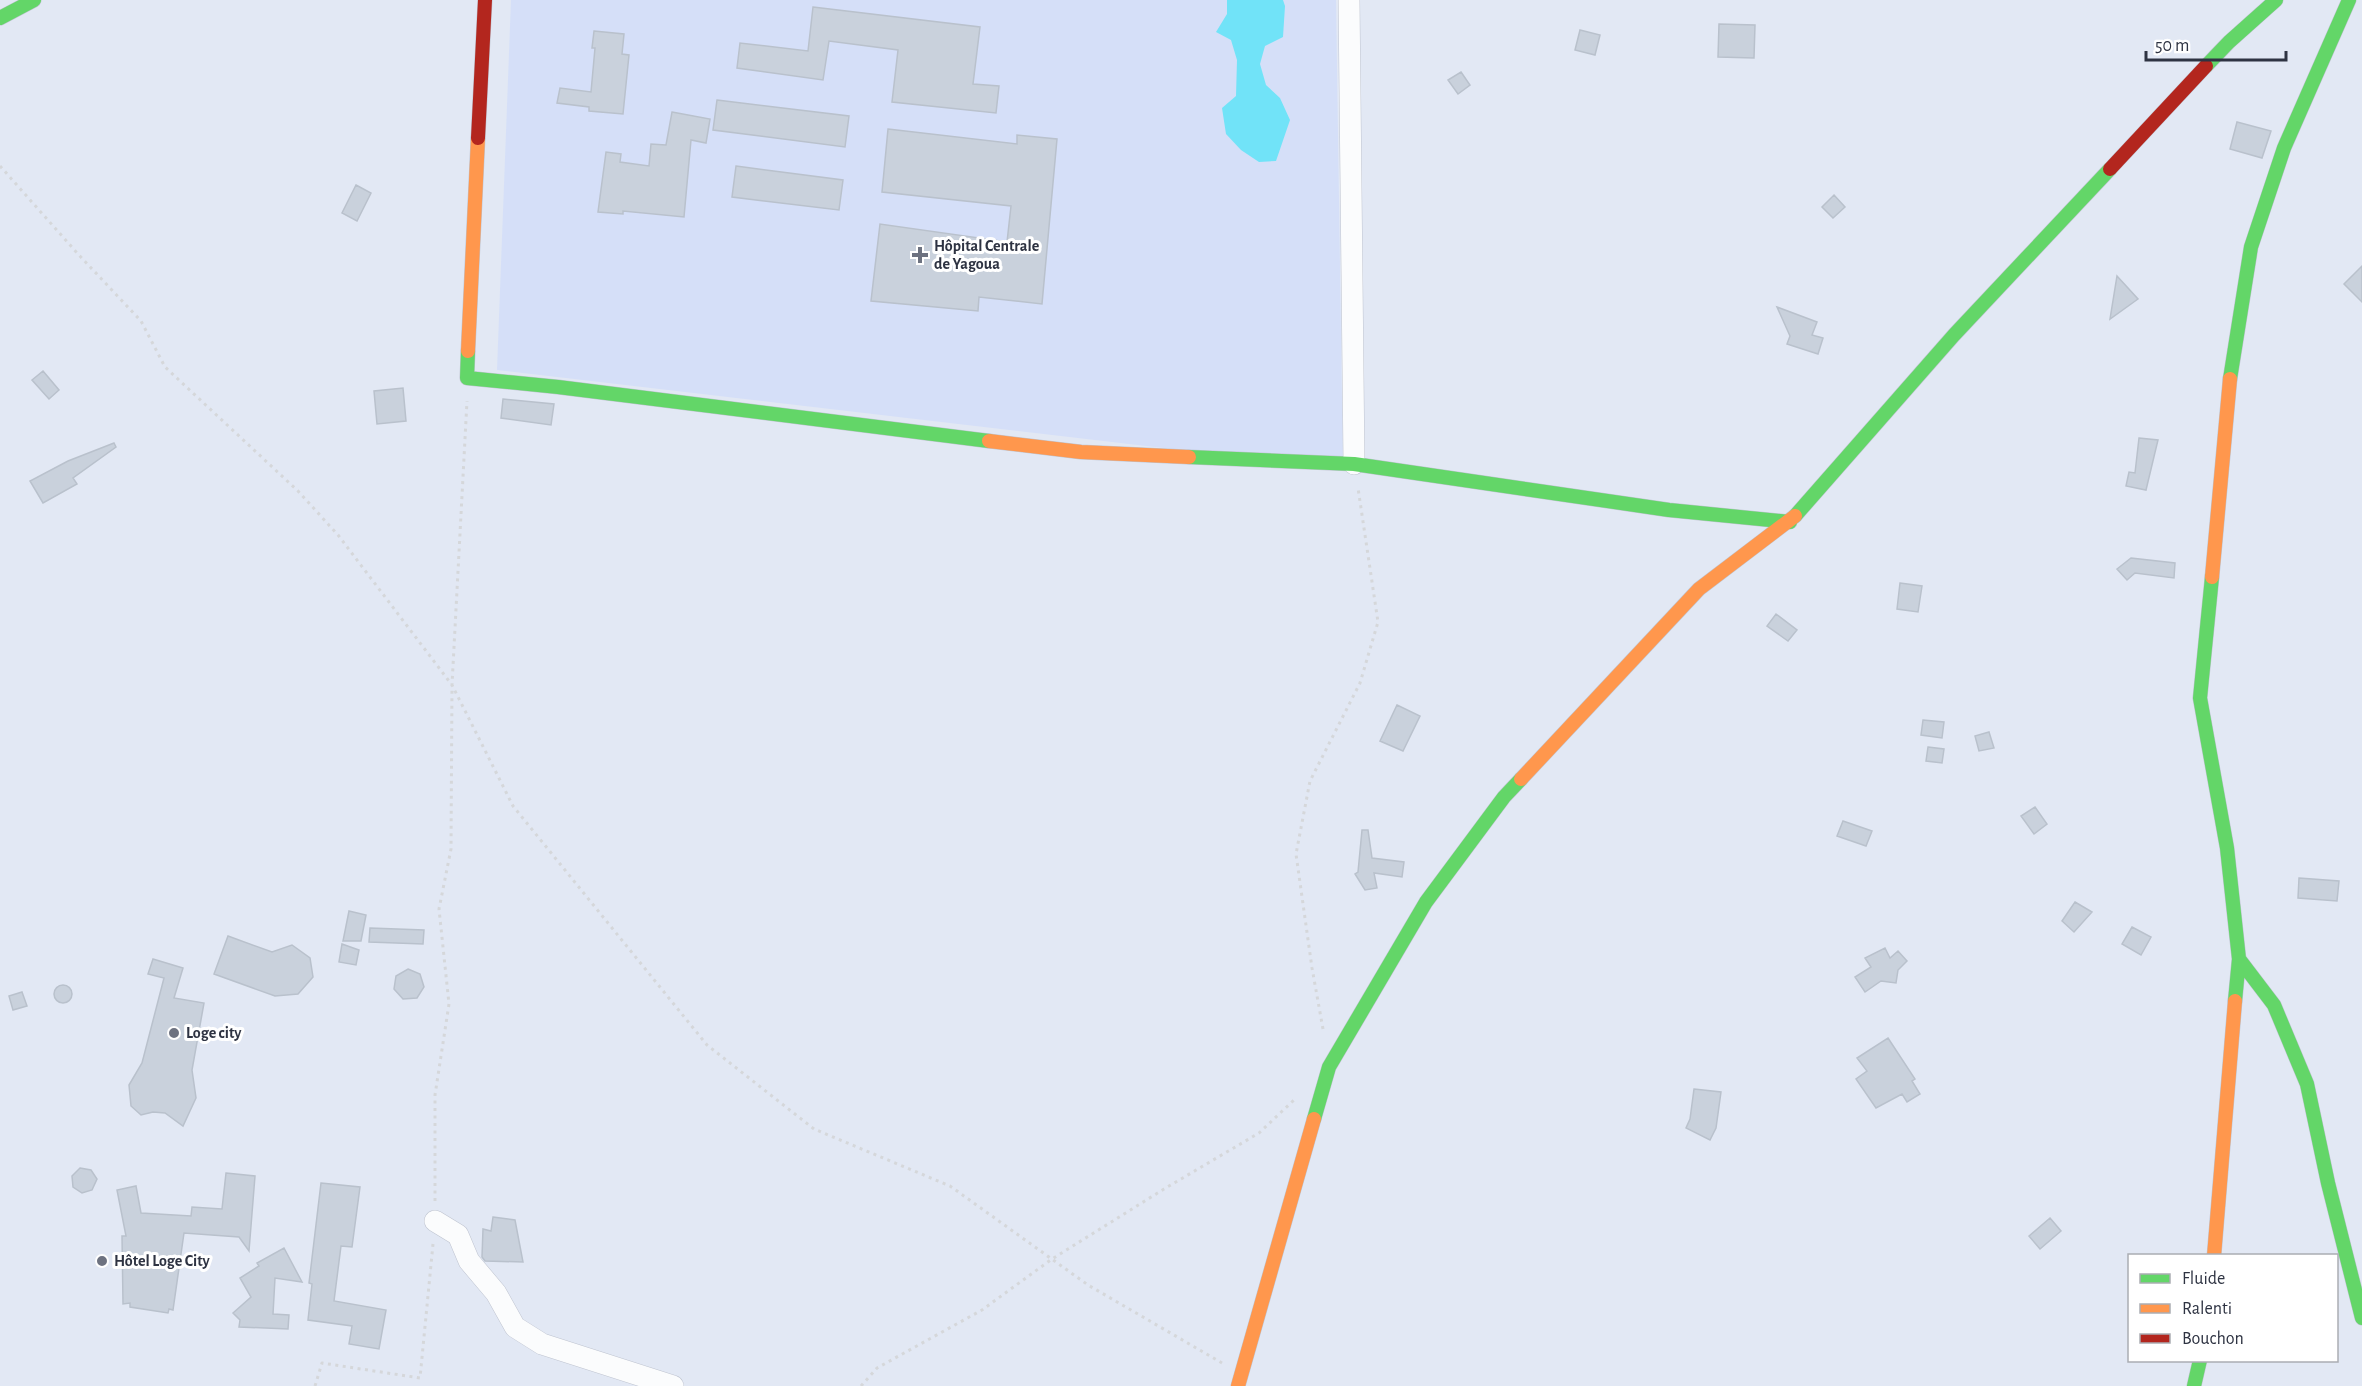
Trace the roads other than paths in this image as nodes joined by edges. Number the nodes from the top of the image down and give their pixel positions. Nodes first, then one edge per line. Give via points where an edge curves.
1 (34, 0) edge
2 (485, 0) edge
3 (1349, 0) edge
4 (2276, 0) edge
5 (2349, 0) edge
6 (0, 18) edge
7 (1354, 464) junction
8 (1790, 522) junction
9 (2239, 959) junction
10 (435, 1221) road end
11 (2214, 1254) edge
12 (2362, 1318) edge
13 (2200, 1362) edge
14 (1240, 1381) edge
15 (672, 1386) edge
16 (2194, 1386) edge

1 - 6 main road
2 - 7 main road via 467,378 1081,452
3 - 7 street
4 - 8 main road via 2229,42 1962,327
5 - 9 main road via 2284,148 2252,246 2233,352 2200,698 2227,848
7 - 8 main road via 1669,510
8 - 14 main road via 1699,590 1503,797 1426,902 1329,1067
9 - 11 main road
9 - 12 main road via 2274,1005 2307,1084
10 - 15 street via 458,1236 469,1261 496,1293 515,1327 542,1344
13 - 16 main road

